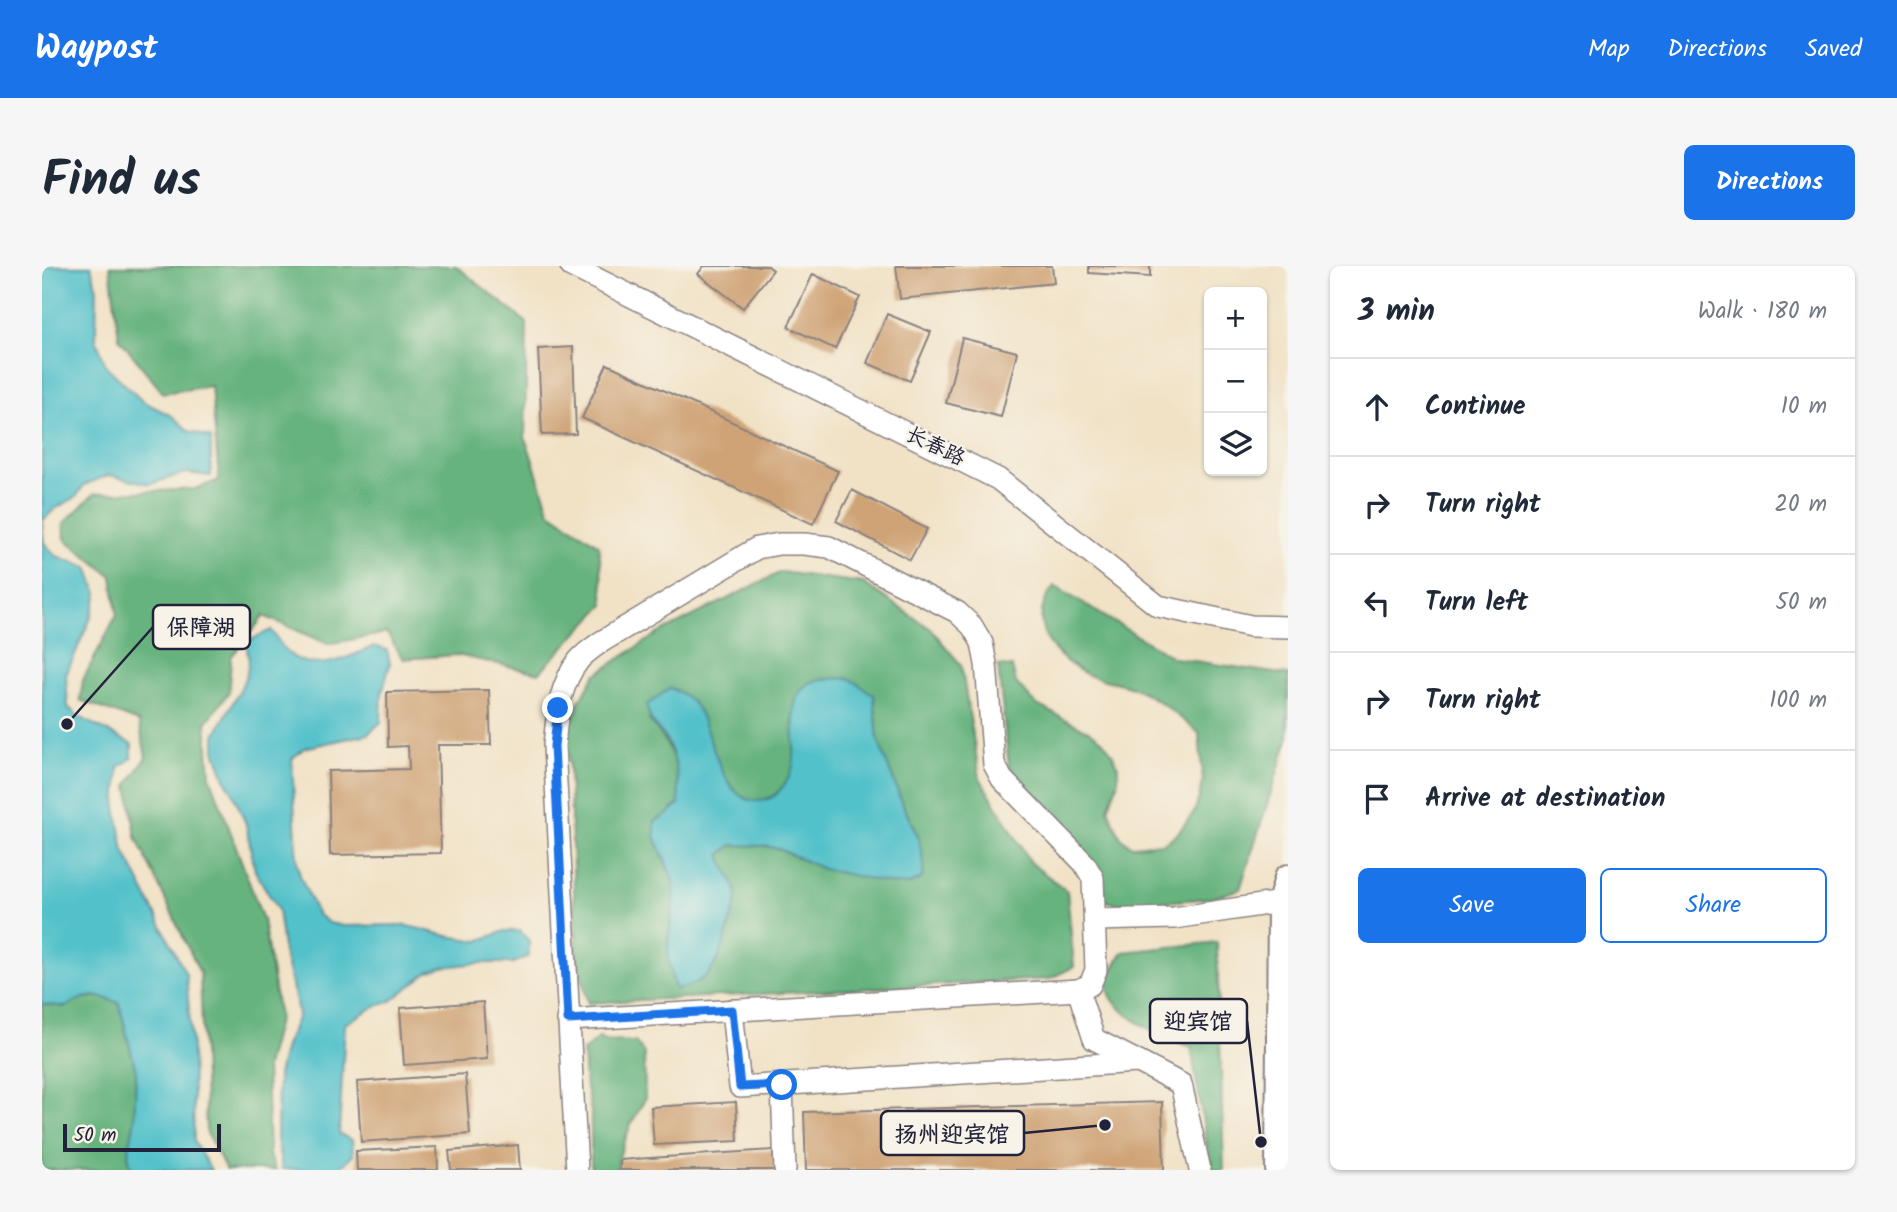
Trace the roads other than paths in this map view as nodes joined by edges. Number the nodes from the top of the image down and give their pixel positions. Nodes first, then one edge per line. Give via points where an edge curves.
1 (571, 266) edge
2 (1288, 627) edge
3 (1286, 894) edge
4 (1095, 920) junction
5 (1078, 990) junction
6 (732, 1010) junction
7 (568, 1020) junction
8 (1138, 1062) junction
9 (782, 1085) junction
10 (577, 1170) edge
11 (785, 1170) edge
12 (1200, 1170) edge
13 (1279, 1170) edge

1 - 2 street, 长春路 via 998,478 1158,606 1251,626
3 - 4 street via 1174,918
3 - 13 main road
4 - 5 street via 1096,970 1090,985
4 - 7 street via 1093,878 1084,863 1002,779 994,764 986,664 982,643 972,626 957,612 829,547 779,544 757,548 601,642 580,659 566,679 554,746
5 - 6 street
5 - 8 street via 1094,1039
6 - 7 street
6 - 9 street via 740,1087
7 - 10 street
8 - 9 street
8 - 12 street via 1181,1084
9 - 11 street

